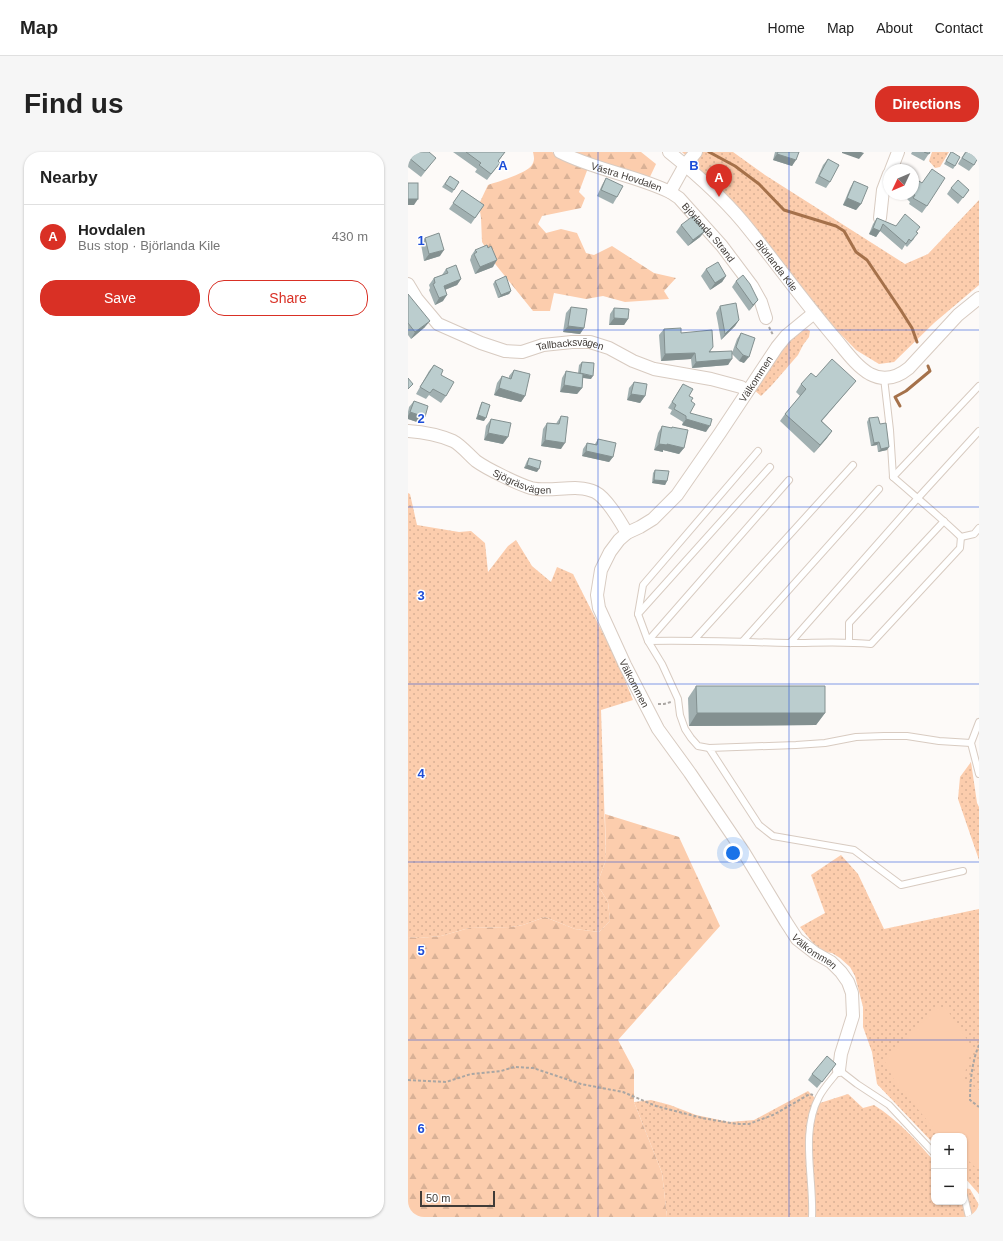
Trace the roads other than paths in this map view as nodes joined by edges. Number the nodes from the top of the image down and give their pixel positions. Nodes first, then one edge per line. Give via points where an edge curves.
1 (560, 152) edge
2 (669, 152) edge
3 (696, 152) edge
4 (898, 152) edge
5 (893, 164) edge
6 (685, 165) junction
7 (883, 190) edge
8 (670, 192) junction
9 (880, 218) edge
10 (409, 287) edge
11 (979, 298) edge
12 (814, 313) junction
13 (766, 318) road end
14 (884, 378) junction
15 (979, 386) edge
16 (747, 391) junction
17 (408, 431) edge
18 (979, 432) edge
19 (758, 451) dead end
20 (853, 465) dead end
21 (770, 467) dead end
22 (893, 477) junction
23 (789, 480) dead end
24 (879, 489) dead end
25 (917, 499) junction
26 (944, 521) junction
27 (979, 528) edge
28 (627, 533) junction
29 (961, 537) junction
30 (638, 614) junction
31 (694, 640) junction
32 (648, 641) junction
33 (743, 641) junction
34 (849, 641) junction
35 (790, 643) junction
36 (979, 722) edge
37 (971, 743) junction
38 (708, 748) junction
39 (979, 774) edge
40 (963, 871) dead end
41 (839, 1070) junction
42 (931, 1150) edge
43 (966, 1205) edge
44 (812, 1217) edge
45 (969, 1217) edge

1 - 8 street, Västra Hovdalen via 575,160 638,179
2 - 6 street, Björlanda Kile
3 - 6 street
4 - 5 street
6 - 8 street
6 - 12 street, Björlanda Kile via 734,213
7 - 9 street
8 - 13 street, Björlanda Strand via 679,198 722,246 762,302
10 - 16 street, Tallbacksvägen via 438,324 506,351 522,352 543,345 590,342 654,369 711,379
11 - 14 street via 958,315 909,368 898,376
12 - 14 street, Björlanda Kile via 846,352 863,368 870,374
12 - 16 street, Välkommen via 786,336
14 - 22 lane
15 - 22 lane
16 - 28 street, Välkommen via 677,495 653,518
17 - 28 street, Sjögräsvägen via 434,435 454,442 477,462 531,488 582,489 594,492 601,496
18 - 25 lane
19 - 30 lane via 643,585
20 - 31 lane
21 - 30 lane
22 - 25 lane
23 - 32 lane
24 - 33 lane
25 - 26 lane
25 - 35 lane
26 - 29 lane
26 - 34 lane via 849,623
27 - 29 lane via 974,534
28 - 41 street, Välkommen via 610,552 601,570 597,595 599,608 658,729 743,851 797,939 831,962 848,982 852,993 853,1016 841,1054
29 - 34 lane via 960,548 871,644
30 - 32 lane
31 - 32 lane
31 - 33 lane
32 - 38 lane via 678,699 680,715 691,738 698,746
33 - 35 lane
34 - 35 lane
36 - 37 lane
37 - 38 lane via 884,736 796,745
37 - 39 lane
38 - 40 lane via 759,825 773,836 854,850 901,885
41 - 42 lane via 889,1105
41 - 44 lane via 819,1096 811,1123 809,1140
43 - 45 lane

